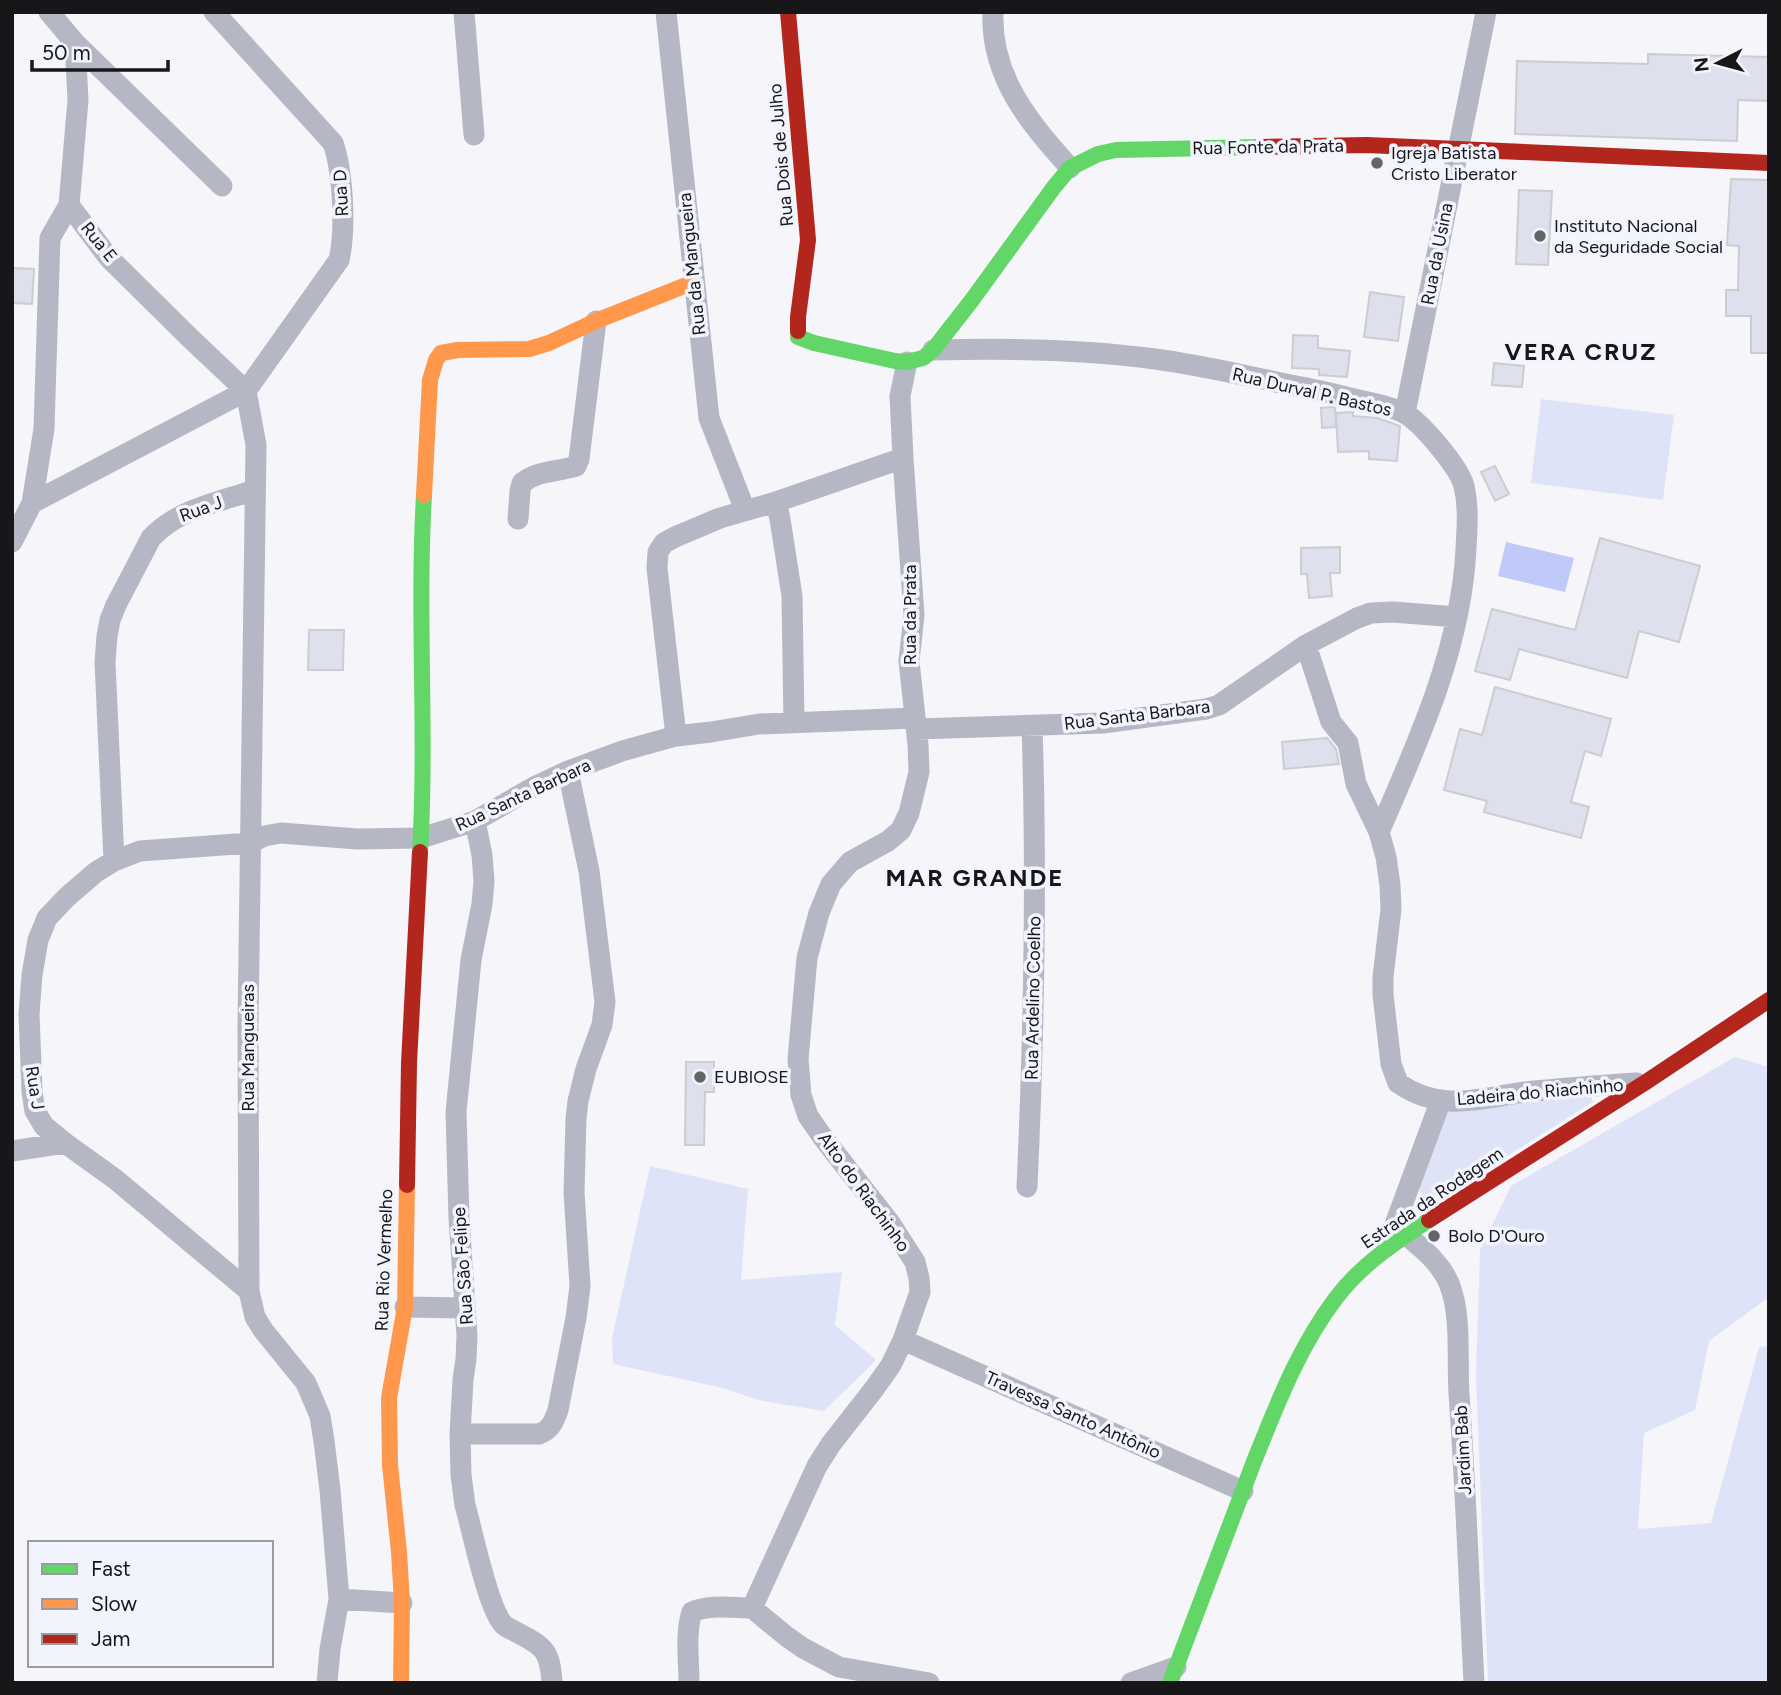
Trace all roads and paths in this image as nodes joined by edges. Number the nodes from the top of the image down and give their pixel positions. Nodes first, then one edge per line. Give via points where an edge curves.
1 (49, 12) edge
2 (214, 12) edge
3 (464, 12) edge
4 (666, 12) edge
5 (788, 12) edge
6 (993, 12) edge
7 (1486, 12) edge
8 (75, 43) junction
9 (474, 135) dead end
10 (1459, 148) junction
11 (1769, 163) edge
12 (1070, 169) junction
13 (222, 186) dead end
14 (69, 205) junction
15 (694, 282) junction
16 (596, 321) junction
17 (933, 350) junction
18 (907, 362) junction
19 (247, 391) junction
20 (1405, 413) junction
21 (902, 458) junction
22 (255, 490) junction
23 (776, 502) junction
24 (32, 503) junction
25 (745, 510) junction
26 (518, 519) dead end
27 (12, 542) edge
28 (1457, 617) junction
29 (1306, 645) junction
30 (794, 723) junction
31 (916, 723) junction
32 (1032, 726) junction
33 (676, 736) junction
34 (568, 771) junction
35 (475, 821) junction
36 (1379, 832) junction
37 (421, 838) junction
38 (250, 843) junction
39 (114, 861) junction
40 (1769, 1000) edge
41 (1646, 1082) junction
42 (1441, 1100) junction
43 (65, 1143) junction
44 (12, 1151) edge
45 (1027, 1187) dead end
46 (1406, 1235) junction
47 (1386, 1248) junction
48 (249, 1291) junction
49 (405, 1307) junction
50 (465, 1308) junction
51 (904, 1340) junction
52 (460, 1434) junction
53 (1243, 1491) junction
54 (339, 1599) junction
55 (402, 1603) junction
56 (752, 1608) junction
57 (838, 1675) edge
58 (1173, 1675) edge
59 (327, 1683) edge
60 (401, 1683) edge
61 (552, 1683) edge
62 (689, 1683) edge
63 (929, 1683) edge
64 (1131, 1683) edge
65 (1474, 1683) edge

1 - 8 street
2 - 19 street, Rua D via 333,142 341,178 343,240 339,260
3 - 9 street
4 - 15 street, Rua da Mangueira
5 - 18 street, Rua Dois de Julho via 808,240 798,337
6 - 12 street via 1006,82 1037,131
7 - 10 street, Rua da Usina
8 - 13 street
8 - 14 street, Rua E via 78,100
10 - 11 street, Rua Fonte da Prata
10 - 12 street, Rua Fonte da Prata via 1367,145 1116,150
10 - 20 street, Rua da Usina
12 - 17 street, Rua Fonte da Prata
14 - 19 street, Rua E via 109,258
14 - 24 street via 50,238 44,429
15 - 16 street
15 - 25 street, Rua da Mangueira via 709,418
16 - 26 street via 579,459 576,466 536,474 522,483
16 - 37 street, Rua Rio Vermelho via 529,349 449,351 436,360 429,380 421,611
17 - 18 street, Rua Fonte da Prata
17 - 20 street, Rua Durval P. Bastos via 1050,350 1157,359 1320,390
18 - 21 street via 900,396
19 - 22 street, Rua Mangueiras via 256,445
19 - 24 street
20 - 28 street, Rua Durval P. Bastos via 1448,457 1463,483 1467,534
21 - 23 street
21 - 31 street, Rua da Prata via 914,615 909,661
22 - 38 street, Rua Mangueiras
22 - 39 street, Rua J via 186,513 161,527 110,620 105,662
23 - 25 street
23 - 30 street via 792,596
24 - 27 street
25 - 33 street via 675,537 658,552
28 - 29 street, Rua Santa Barbara via 1371,613
28 - 36 street, Rua Durval P. Bastos via 1437,689
29 - 32 street, Rua Santa Barbara via 1219,705 1206,709 1103,723
29 - 36 street, Ladeira do Riachinho via 1327,712 1348,743 1356,784
30 - 31 street, Rua Santa Barbara
30 - 33 street, Rua Santa Barbara
31 - 32 street, Rua Santa Barbara
31 - 51 street, Alto do Riachinho via 919,772 901,830 841,871 819,913 807,958 798,1059 808,1116 915,1262 920,1292
32 - 45 street, Rua Ardelino Coelho via 1035,932
33 - 34 street, Rua Santa Barbara
34 - 35 street, Rua Santa Barbara
34 - 52 street via 589,871 605,1002 602,1025 580,1087 576,1119 574,1192 580,1286 576,1318 558,1410 547,1431
35 - 37 street, Rua Santa Barbara
35 - 50 street, Rua São Felipe via 484,881 456,1112
36 - 42 street, Ladeira do Riachinho via 1390,885 1383,995 1391,1064 1398,1083
37 - 38 street, Rua J via 281,833
37 - 49 street, Rua Rio Vermelho via 409,1063
38 - 39 street, Rua J via 140,851
38 - 48 street, Rua Mangueiras
39 - 43 street, Rua J via 67,897 47,918 38,940 29,1014 32,1092 44,1126
40 - 41 street, Estrada da Rodagem
41 - 42 street, Ladeira do Riachinho via 1532,1091 1467,1102
41 - 46 street, Estrada da Rodagem
42 - 47 street
43 - 44 street
43 - 48 street, Rua J via 116,1179
46 - 47 street, Estrada da Rodagem
46 - 65 street, Jardim Bab via 1426,1250 1452,1292 1464,1442
47 - 53 street, Estrada da Rodagem via 1325,1310 1300,1353
48 - 54 street, Rua Mangueiras via 262,1330 306,1383 320,1416
49 - 50 street
49 - 55 street, Rua Rio Vermelho via 389,1411
50 - 52 street, Rua São Felipe
51 - 53 street, Travessa Santo Antônio
51 - 56 street, Alto do Riachinho via 874,1390 817,1466
52 - 61 street, Rua São Felipe via 465,1505 489,1596 504,1626 537,1642 547,1654
53 - 58 street, Estrada da Rodagem
54 - 55 street
54 - 59 street, Rua Mangueiras
55 - 60 street, Rua Rio Vermelho
56 - 57 street
56 - 62 street via 709,1607 692,1612
57 - 63 street
58 - 64 street

